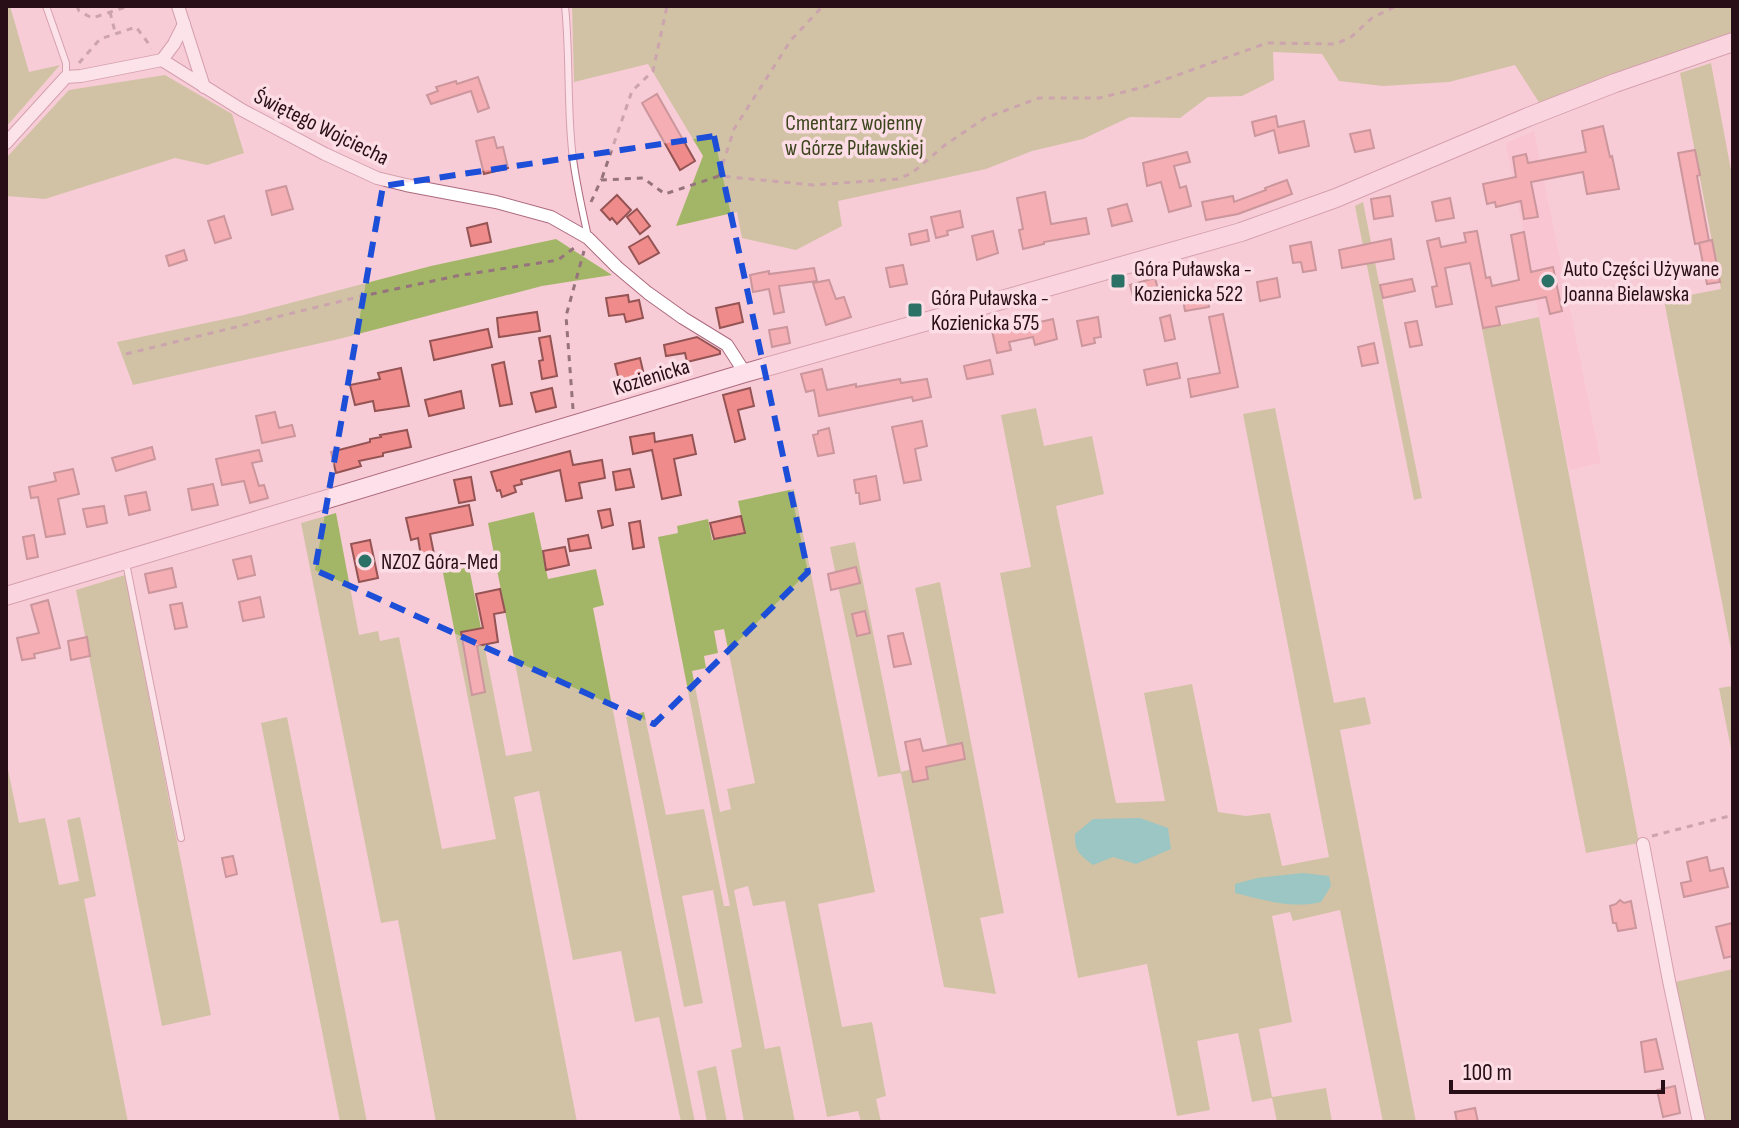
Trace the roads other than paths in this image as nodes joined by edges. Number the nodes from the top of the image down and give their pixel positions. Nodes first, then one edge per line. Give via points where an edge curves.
1 (46, 6) edge
2 (178, 6) edge
3 (565, 6) edge
4 (184, 24) junction
5 (1733, 42) edge
6 (162, 60) junction
7 (66, 77) junction
8 (204, 87) junction
9 (6, 143) edge
10 (588, 238) junction
11 (745, 373) junction
12 (125, 560) junction
13 (6, 596) edge
14 (181, 838) dead end
15 (1643, 844) road end
16 (1699, 1122) edge

1 - 7 lane
2 - 4 street
3 - 10 lane via 572,150
4 - 6 street
4 - 8 street
5 - 11 main road, Kozienicka via 1216,239
6 - 7 street
6 - 8 street, Świętego Wojciecha
7 - 9 street
8 - 10 street, Świętego Wojciecha via 377,178 551,217
10 - 11 street, Świętego Wojciecha via 648,293 727,345
11 - 12 main road, Kozienicka
12 - 13 main road, Kozienicka
12 - 14 lane
15 - 16 street

